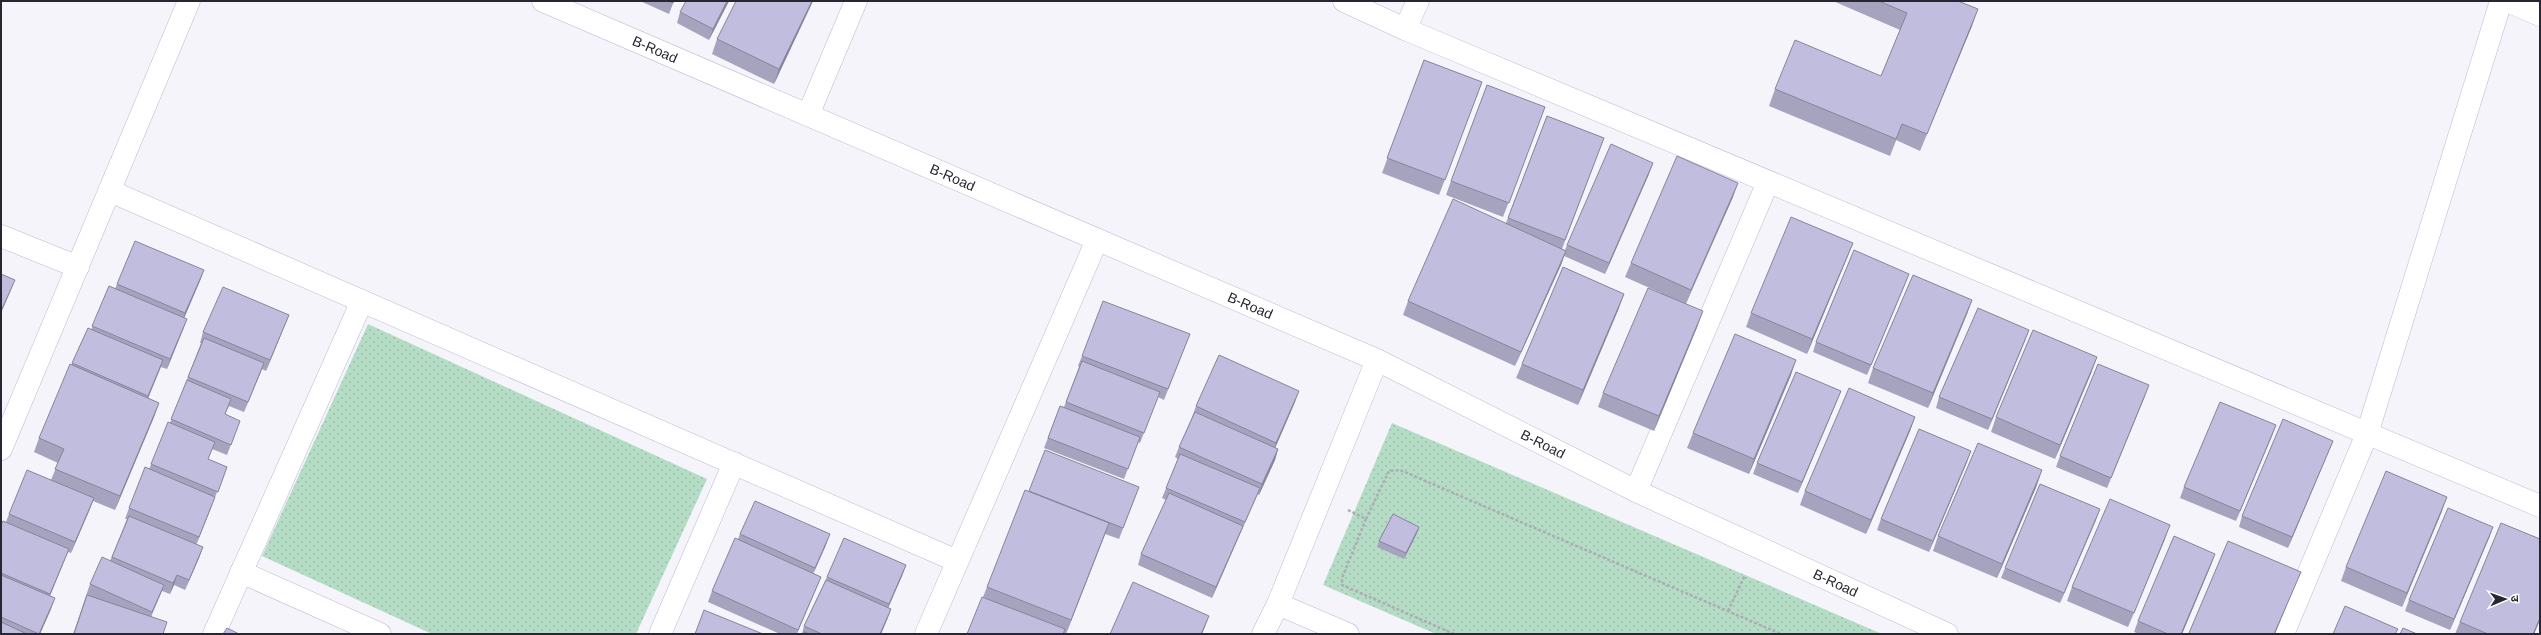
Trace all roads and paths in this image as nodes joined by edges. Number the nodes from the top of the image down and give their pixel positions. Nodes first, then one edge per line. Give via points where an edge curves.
1 (189, 1) edge
2 (543, 1) edge
3 (856, 1) edge
4 (1344, 1) edge
5 (1418, 1) edge
6 (2501, 1) edge
7 (2507, 1) edge
8 (2540, 15) edge
9 (1405, 29) junction
10 (808, 115) junction
11 (1768, 182) junction
12 (110, 191) junction
13 (1, 236) edge
14 (1097, 240) junction
15 (78, 267) junction
16 (362, 301) junction
17 (1377, 360) junction
18 (2368, 434) junction
19 (1, 449) edge
20 (734, 463) junction
21 (1636, 491) junction
22 (1321, 496) junction
23 (2540, 506) edge
24 (1366, 519) junction
25 (1758, 547) junction
26 (957, 561) junction
27 (241, 572) junction
28 (1278, 604) junction
29 (1728, 611) junction
30 (1922, 629) edge
31 (214, 634) edge
32 (380, 634) edge
33 (660, 634) edge
34 (926, 634) edge
35 (1263, 634) edge
36 (1348, 634) edge
37 (1454, 634) edge
38 (1781, 634) edge
39 (1947, 634) edge
40 (2283, 634) edge

1 - 12 street
2 - 10 street, B-Road
3 - 10 street
4 - 9 street
5 - 9 street
6 - 18 street
7 - 8 street
9 - 11 street
10 - 14 street, B-Road
11 - 18 street
11 - 21 street
12 - 15 street
12 - 16 street
13 - 15 street
14 - 17 street, B-Road
14 - 26 street
15 - 19 street
16 - 20 street
16 - 27 street
17 - 21 street, B-Road
17 - 22 street
18 - 23 street
18 - 40 street
20 - 26 street
20 - 33 street
21 - 25 street, B-Road
22 - 24 path
22 - 28 street
24 - 29 path via 1389,471 1400,470
24 - 37 path via 1342,578 1342,585
25 - 29 path
25 - 30 street, B-Road
26 - 34 street
27 - 31 street
27 - 32 street
28 - 35 street
28 - 36 street
29 - 38 path
30 - 39 street, B-Road

